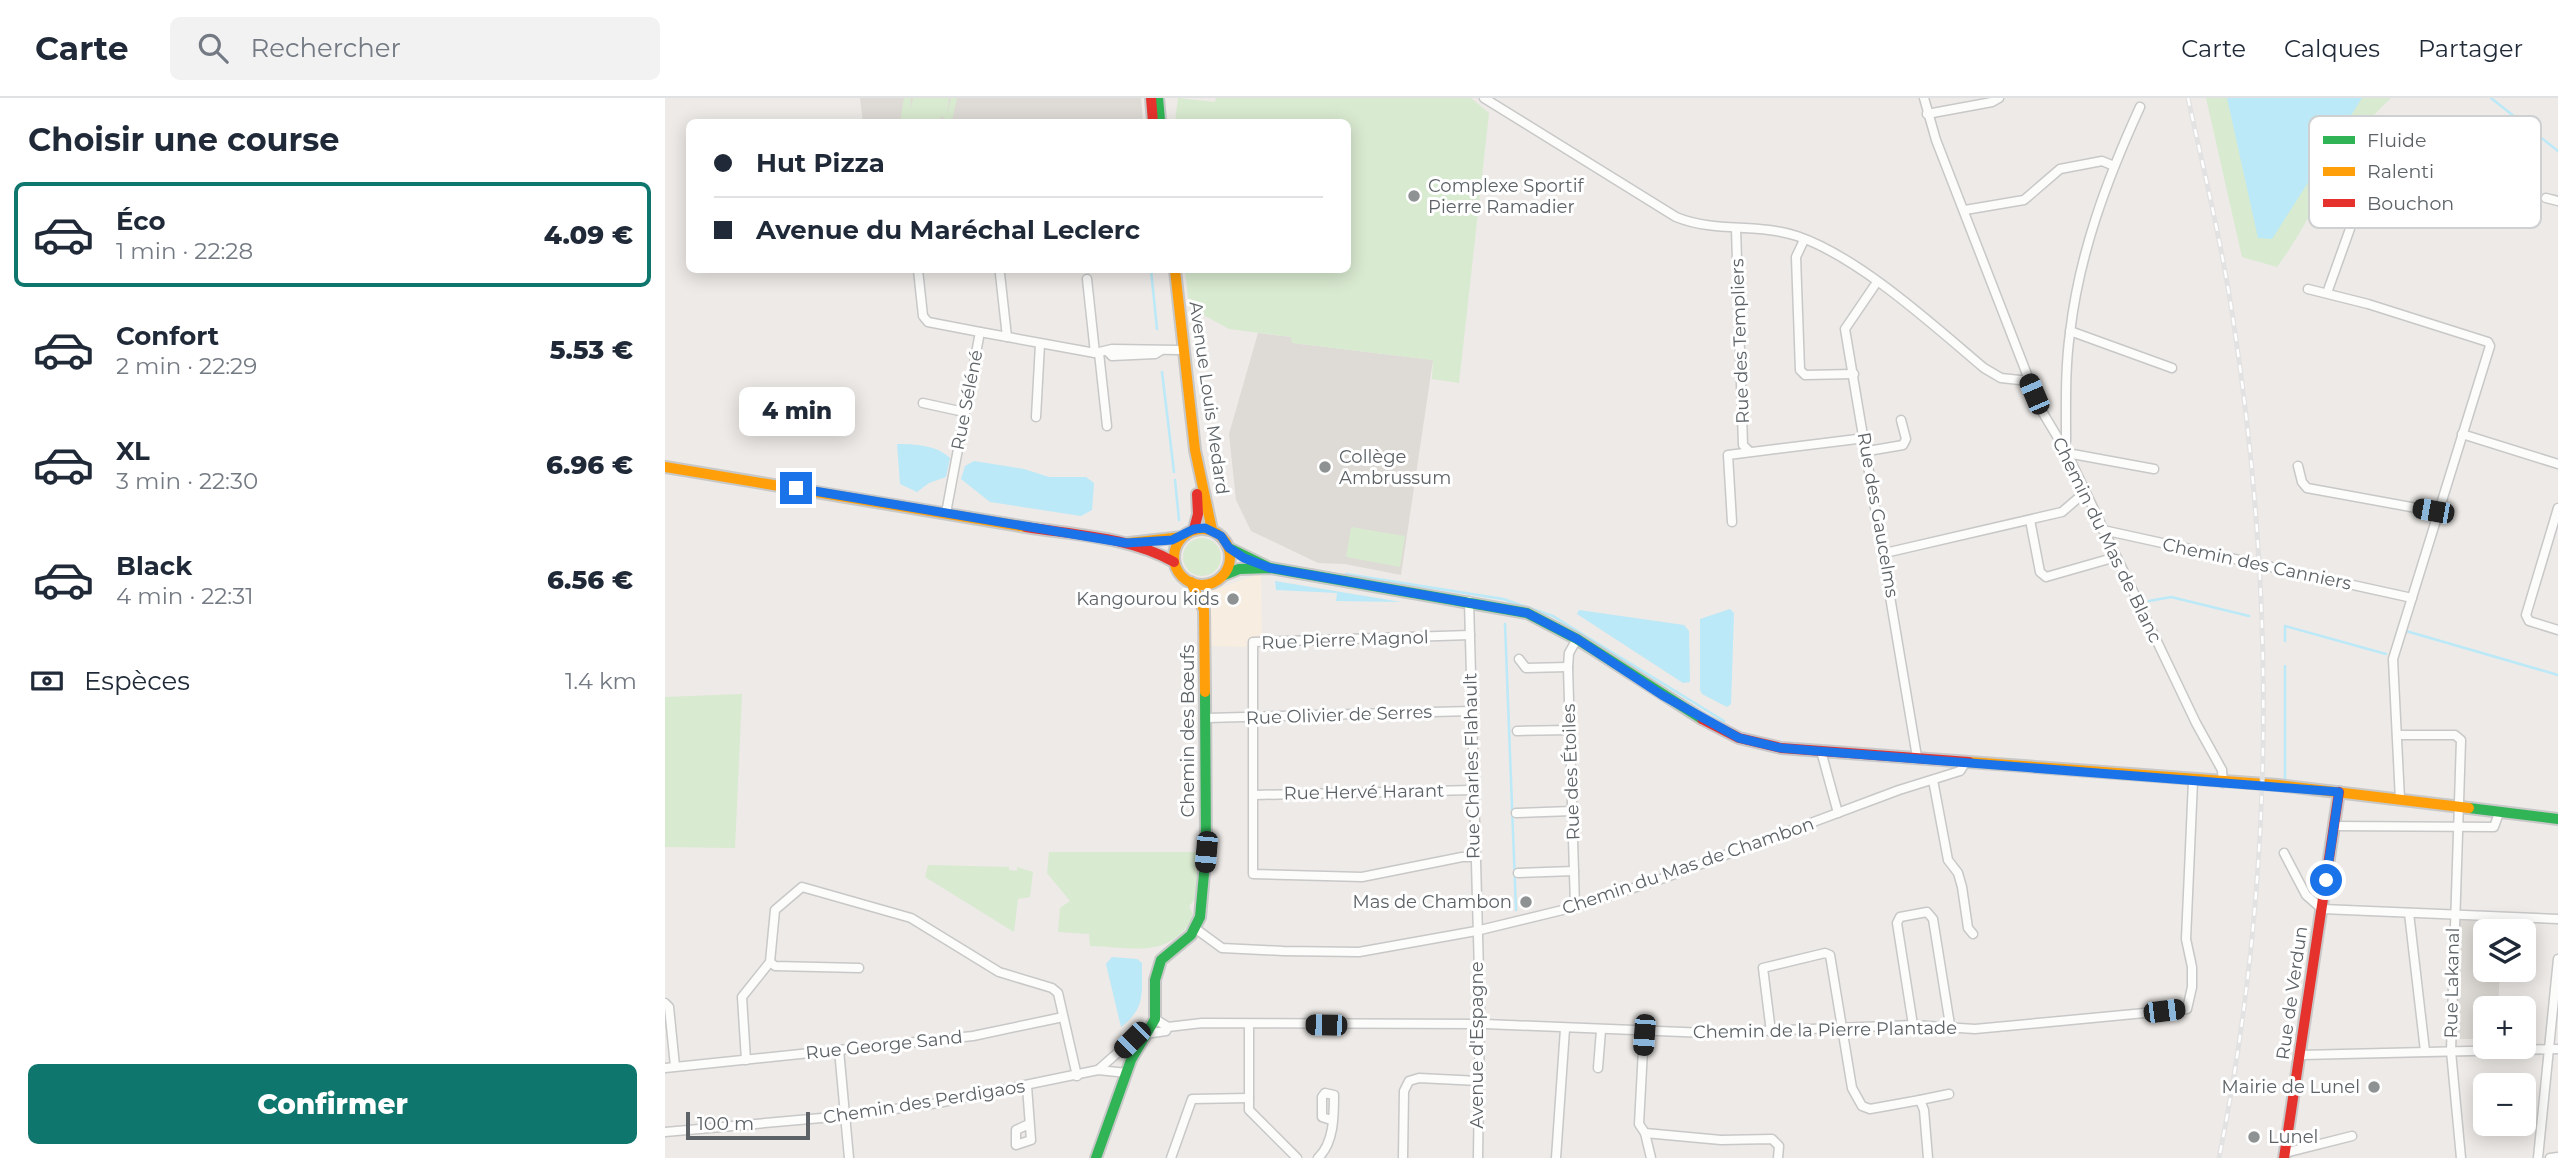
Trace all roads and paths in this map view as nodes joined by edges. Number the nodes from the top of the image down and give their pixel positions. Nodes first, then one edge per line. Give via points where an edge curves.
1 (1151, 98) edge
2 (1158, 98) edge
3 (1924, 98) edge
4 (1999, 98) edge
5 (1486, 99) edge
6 (2140, 107) dead end
7 (1927, 114) junction
8 (1153, 119) edge
9 (1161, 119) edge
10 (2113, 166) junction
11 (2546, 198) dead end
12 (2558, 201) edge
13 (1965, 210) junction
14 (2350, 228) edge
15 (1736, 229) junction
16 (1804, 240) junction
17 (918, 273) edge
18 (1169, 273) edge
19 (1175, 273) edge
20 (1000, 274) dead end
21 (1087, 279) dead end
22 (1877, 282) junction
23 (2308, 289) dead end
24 (2327, 293) junction
25 (2070, 331) junction
26 (980, 332) junction
27 (1007, 337) junction
28 (1040, 344) junction
29 (1178, 350) junction
30 (1101, 353) junction
31 (2172, 368) dead end
32 (1854, 374) junction
33 (2029, 381) junction
34 (923, 403) dead end
35 (964, 412) junction
36 (1036, 417) dead end
37 (1901, 419) dead end
38 (1107, 426) dead end
39 (2462, 434) junction
40 (1865, 438) junction
41 (2061, 443) junction
42 (1749, 451) junction
43 (1868, 451) junction
44 (2067, 453) junction
45 (2558, 464) edge
46 (2298, 466) dead end
47 (665, 467) edge
48 (2154, 469) dead end
49 (2084, 493) junction
50 (2558, 508) edge
51 (2438, 512) junction
52 (946, 513) junction
53 (2030, 520) junction
54 (1732, 522) dead end
55 (1194, 529) junction
56 (1212, 530) junction
57 (2103, 530) junction
58 (2555, 531) edge
59 (1182, 537) junction
60 (1126, 543) junction
61 (1229, 548) junction
62 (1885, 553) junction
63 (2116, 557) junction
64 (1174, 562) junction
65 (1270, 568) junction
66 (1224, 575) junction
67 (1191, 582) junction
68 (1214, 582) junction
69 (2412, 598) junction
70 (1469, 601) junction
71 (1204, 610) junction
72 (2558, 630) edge
73 (1470, 635) junction
74 (1577, 639) junction
75 (1519, 659) dead end
76 (1569, 667) junction
77 (1471, 711) junction
78 (1207, 718) junction
79 (1253, 718) junction
80 (1570, 730) junction
81 (1517, 732) dead end
82 (2397, 735) junction
83 (1821, 751) junction
84 (1917, 757) junction
85 (1966, 762) junction
86 (1933, 780) junction
87 (2193, 781) junction
88 (2223, 783) junction
89 (1473, 790) junction
90 (2339, 792) junction
91 (1254, 795) junction
92 (2400, 800) junction
93 (2459, 808) junction
94 (1572, 811) junction
95 (1516, 813) dead end
96 (1838, 813) junction
97 (2499, 813) junction
98 (2558, 819) edge
99 (2334, 826) junction
100 (2457, 826) junction
101 (2284, 853) dead end
102 (1474, 857) junction
103 (1574, 871) junction
104 (1518, 873) dead end
105 (1575, 906) junction
106 (2322, 909) junction
107 (2409, 913) junction
108 (2453, 915) junction
109 (2558, 919) edge
110 (1196, 929) junction
111 (1476, 931) junction
112 (1973, 934) dead end
113 (2558, 959) edge
114 (771, 962) junction
115 (859, 968) dead end
116 (839, 969) junction
117 (839, 979) dead end
118 (665, 1003) edge
119 (1063, 1017) junction
120 (1155, 1019) junction
121 (1249, 1024) junction
122 (1480, 1025) junction
123 (1913, 1025) junction
124 (1950, 1025) junction
125 (1168, 1027) junction
126 (1844, 1028) junction
127 (1565, 1029) junction
128 (1601, 1030) junction
129 (1644, 1031) junction
130 (1771, 1032) junction
131 (1144, 1036) junction
132 (2554, 1049) edge
133 (839, 1051) junction
134 (2425, 1051) junction
135 (2451, 1051) junction
136 (1119, 1052) junction
137 (2301, 1055) junction
138 (746, 1060) junction
139 (1131, 1060) junction
140 (675, 1066) junction
141 (665, 1068) edge
142 (1598, 1068) dead end
143 (1098, 1070) junction
144 (1127, 1073) junction
145 (1077, 1076) junction
146 (1479, 1081) junction
147 (1027, 1086) junction
148 (1948, 1094) dead end
149 (1249, 1098) junction
150 (1920, 1100) junction
151 (845, 1116) junction
152 (1331, 1120) dead end
153 (1029, 1124) dead end
154 (665, 1132) edge
155 (1645, 1133) junction
156 (2352, 1136) dead end
157 (2284, 1155) edge
158 (2558, 1157) edge
159 (849, 1158) edge
160 (1096, 1158) edge
161 (1171, 1158) edge
162 (1297, 1158) edge
163 (1318, 1158) edge
164 (1402, 1158) edge
165 (1478, 1158) edge
166 (1556, 1158) edge
167 (1651, 1158) edge
168 (1777, 1158) edge
169 (1927, 1158) edge
170 (2461, 1158) edge
171 (2538, 1158) edge
172 (2550, 1158) edge

1 - 8 main road
2 - 9 main road
3 - 7 street, Chemin du Mas de Blanc
4 - 7 street
5 - 15 street via 1667,212 1692,223
6 - 10 street
7 - 13 street, Chemin du Mas de Blanc
10 - 13 street via 2102,161 2060,169 2024,200
10 - 25 street via 2090,235
11 - 12 street
13 - 33 street, Chemin du Mas de Blanc
14 - 24 street
15 - 16 street via 1777,232
15 - 42 street, Rue des Templiers via 1743,445
16 - 22 street
16 - 32 street via 1796,257 1800,370 1805,375
17 - 26 street via 923,316 928,321
18 - 29 main road, Avenue Louis Medard
19 - 56 main road, Avenue Louis Medard via 1195,450
20 - 27 street
21 - 30 street
22 - 32 street, Rue des Gaucelms via 1846,325
22 - 33 street via 1984,368 2001,378
23 - 24 street
24 - 39 street via 2488,342 2489,352
25 - 31 street
25 - 41 street via 2066,441
26 - 27 street, Rue Séléné
26 - 35 street, Rue Séléné
27 - 28 street, Rue Séléné
28 - 30 street, Rue Séléné
28 - 36 street
29 - 30 street, Rue Séléné via 1112,349
29 - 55 main road, Avenue Louis Medard via 1198,503
30 - 38 street
32 - 40 street, Rue des Gaucelms
33 - 41 street, Chemin du Mas de Blanc
34 - 35 street
35 - 52 street, Rue Séléné
37 - 43 street via 1903,445
39 - 45 street
39 - 51 street
40 - 42 street
40 - 43 street, Rue des Gaucelms
41 - 44 street, Chemin du Mas de Blanc
42 - 54 street via 1728,454
43 - 62 street, Rue des Gaucelms
44 - 48 street
44 - 49 street, Chemin du Mas de Blanc
46 - 51 street via 2307,488
47 - 52 main road
49 - 53 street via 2061,512
49 - 57 street, Chemin du Mas de Blanc
50 - 58 street
51 - 69 street
52 - 60 main road
53 - 62 street
53 - 63 street via 2040,572 2046,577
55 - 56 main road
55 - 59 main road
56 - 61 main road
57 - 63 street, Chemin du Mas de Blanc
57 - 69 street, Chemin des Canniers
58 - 72 street via 2526,615 2529,621
59 - 60 main road
59 - 64 main road
60 - 64 main road
61 - 65 main road
61 - 66 main road
62 - 84 street, Rue des Gaucelms
63 - 88 street, Chemin du Mas de Blanc via 2222,770
64 - 67 main road
65 - 66 main road via 1239,569
65 - 70 main road
66 - 68 main road
67 - 68 main road
67 - 71 main road, Chemin des Bœufs
68 - 71 main road, Chemin des Bœufs
69 - 82 street via 2393,659
70 - 73 street, Rue Charles Flahault
70 - 74 main road via 1527,613
71 - 78 main road, Chemin des Bœufs
73 - 77 street, Rue Charles Flahault
73 - 79 street, Rue Pierre Magnol via 1255,642
74 - 76 street, Rue des Étoiles via 1569,653
74 - 83 main road via 1739,738
75 - 76 street via 1526,668
76 - 80 street, Rue des Étoiles
77 - 79 street, Rue Olivier de Serres
77 - 89 street, Rue Charles Flahault
78 - 79 street, Rue Olivier de Serres
78 - 110 main road, Chemin des Bœufs via 1206,852
79 - 91 street
80 - 81 street
80 - 94 street, Rue des Étoiles
82 - 92 street
82 - 93 street, Rue Lakanal via 2459,736
83 - 84 main road
83 - 96 street
84 - 85 main road
85 - 86 street, Chemin du Mas de Chambon via 1960,771
85 - 87 main road
86 - 96 street, Chemin du Mas de Chambon
86 - 112 street via 1948,860 1958,873
87 - 88 main road
87 - 124 street, Chemin de la Pierre Plantade via 2186,939 2192,987 2187,1009 2023,1026 1975,1029
88 - 90 main road
89 - 91 street, Rue Hervé Harant
89 - 102 street, Rue Charles Flahault
90 - 92 main road
90 - 99 main road, Rue de Verdun
91 - 102 street via 1256,876 1362,877
92 - 93 main road
93 - 97 main road
93 - 100 street, Rue Lakanal
94 - 95 street
94 - 103 street, Rue des Étoiles
96 - 105 street, Chemin du Mas de Chambon
97 - 98 main road
97 - 100 street via 2494,827
99 - 100 street
99 - 106 main road, Rue de Verdun
100 - 108 street, Rue Lakanal
101 - 106 street via 2306,895
102 - 111 street, Rue Charles Flahault
103 - 104 street
103 - 105 street, Rue des Étoiles
105 - 111 street, Chemin du Mas de Chambon
106 - 107 street
106 - 137 main road, Rue de Verdun
107 - 108 street
107 - 134 street
108 - 109 street
108 - 135 street, Rue Lakanal
110 - 111 street, Chemin du Mas de Chambon via 1222,948 1359,952
110 - 120 main road via 1161,960 1155,980
111 - 122 street, Avenue d'Espagne
113 - 132 street
114 - 116 street
114 - 119 street via 775,910 802,887 912,918 999,972 1052,988 1058,993
114 - 138 street via 741,997
115 - 116 street
116 - 117 street
118 - 140 street
119 - 133 street, Rue George Sand via 973,1036
119 - 145 street
120 - 125 street
120 - 131 main road
121 - 122 street, Chemin de la Pierre Plantade
121 - 125 street, Chemin de la Pierre Plantade
121 - 149 street
122 - 127 street, Chemin de la Pierre Plantade
122 - 146 street, Avenue d'Espagne
123 - 124 street, Chemin de la Pierre Plantade
123 - 124 street via 1897,923 1900,917 1927,912 1933,919
123 - 126 street, Chemin de la Pierre Plantade
125 - 131 street, Chemin de la Pierre Plantade
126 - 130 street, Chemin de la Pierre Plantade
126 - 130 street via 1833,960 1825,953 1763,968
126 - 150 street via 1853,1088 1862,1106 1870,1109
127 - 128 street, Chemin de la Pierre Plantade
127 - 166 street
128 - 129 street, Chemin de la Pierre Plantade
128 - 142 street
129 - 130 street, Chemin de la Pierre Plantade
129 - 155 street via 1639,1124
131 - 136 street, Chemin des Perdigaos
131 - 139 main road
132 - 135 street
132 - 171 street
133 - 138 street, Rue George Sand
133 - 151 street
134 - 135 street
134 - 137 street
135 - 170 street, Rue Lakanal
136 - 139 street
136 - 143 street, Chemin des Perdigaos
137 - 157 main road, Rue de Verdun
138 - 140 street, Rue George Sand
139 - 144 main road
140 - 141 street, Rue George Sand
143 - 144 street, Chemin des Perdigaos
143 - 145 street, Chemin des Perdigaos
144 - 160 main road
145 - 147 street, Chemin des Perdigaos
146 - 164 street via 1409,1081 1404,1091
146 - 165 street, Avenue d'Espagne
147 - 151 street, Chemin des Perdigaos
147 - 153 street
148 - 150 street
149 - 161 street via 1192,1100
149 - 162 street via 1249,1110
150 - 169 street
151 - 154 street, Chemin des Perdigaos
151 - 159 street
152 - 163 street via 1329,1148
155 - 167 street
155 - 168 street via 1772,1139 1779,1146
156 - 157 street
158 - 172 street

